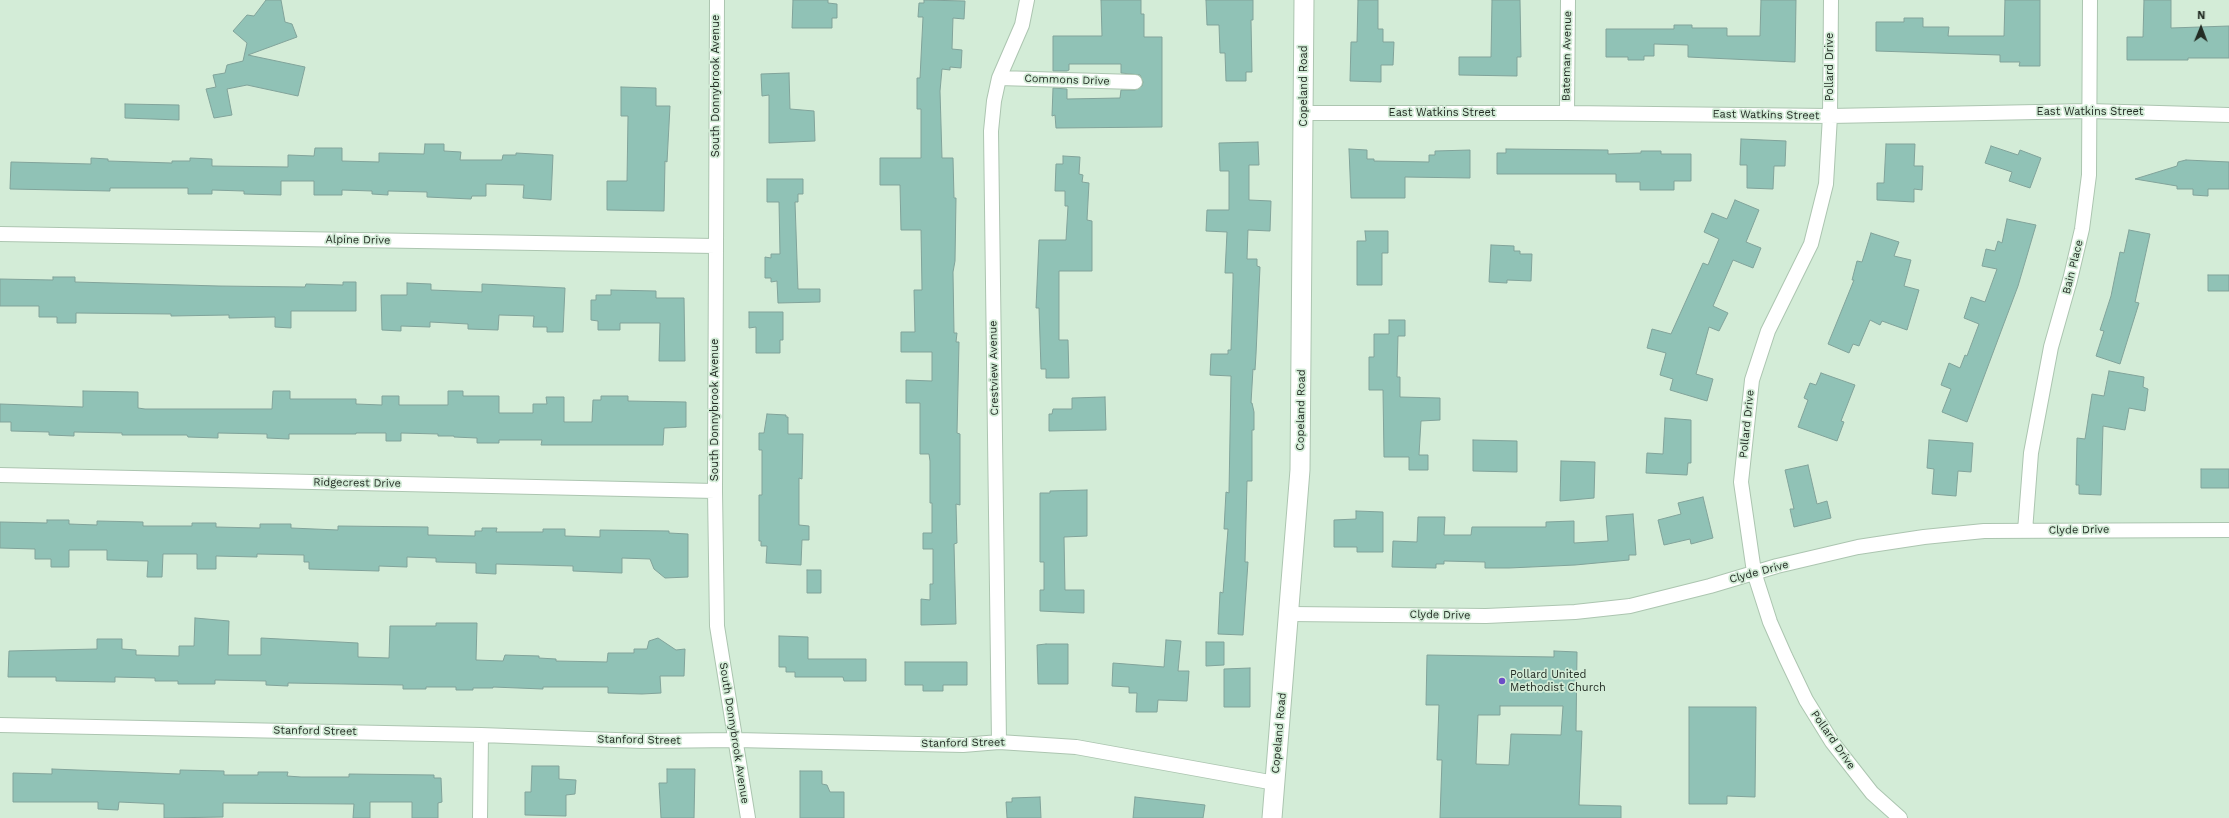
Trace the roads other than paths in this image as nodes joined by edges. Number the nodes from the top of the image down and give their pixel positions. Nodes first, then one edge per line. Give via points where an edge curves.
1 (717, 0) edge
2 (1027, 0) edge
3 (1304, 0) edge
4 (1568, 0) edge
5 (1831, 0) edge
6 (2090, 0) edge
7 (999, 78) junction
8 (1135, 82) dead end
9 (2090, 111) junction
10 (1566, 112) junction
11 (1303, 113) junction
12 (2229, 115) edge
13 (1830, 116) junction
14 (0, 234) edge
15 (715, 246) junction
16 (0, 475) edge
17 (714, 491) junction
18 (2229, 530) edge
19 (2025, 531) junction
20 (1754, 572) junction
21 (1290, 614) junction
22 (0, 725) edge
23 (481, 735) junction
24 (736, 740) junction
25 (999, 742) junction
26 (1275, 783) junction
27 (480, 818) edge
28 (748, 818) edge
29 (1272, 818) edge
30 (1900, 818) edge

1 - 15 street, South Donnybrook Avenue
2 - 7 street, Crestview Avenue via 1022,25
3 - 11 street, Copeland Road
4 - 10 street, Bateman Avenue
5 - 13 street, Pollard Drive
6 - 9 street, Bain Place
7 - 8 street, Commons Drive
7 - 25 street, Crestview Avenue via 991,132
9 - 12 street, East Watkins Street
9 - 13 street, East Watkins Street
9 - 19 street, Bain Place via 2089,176 2082,229 2051,347 2031,453
10 - 11 street, East Watkins Street
10 - 13 street, East Watkins Street
11 - 21 street, Copeland Road via 1300,470
13 - 20 street, Pollard Drive via 1826,184 1811,244 1768,331 1752,380 1741,482
14 - 15 street, Alpine Drive
15 - 17 street, South Donnybrook Avenue
16 - 17 street, Ridgecrest Drive
17 - 24 street, South Donnybrook Avenue via 717,626
18 - 19 street, Clyde Drive
19 - 20 street, Clyde Drive via 1984,531 1858,547
20 - 21 street, Clyde Drive via 1630,606 1575,612 1486,616
20 - 30 street, Pollard Drive via 1770,622 1806,700 1832,742 1872,793
21 - 26 street, Copeland Road
22 - 23 street, Stanford Street
23 - 24 street, Stanford Street via 642,741
23 - 27 street
24 - 25 street, Stanford Street via 963,745
24 - 28 street, South Donnybrook Avenue
25 - 26 street, Stanford Street via 1076,747
26 - 29 street, Copeland Road

